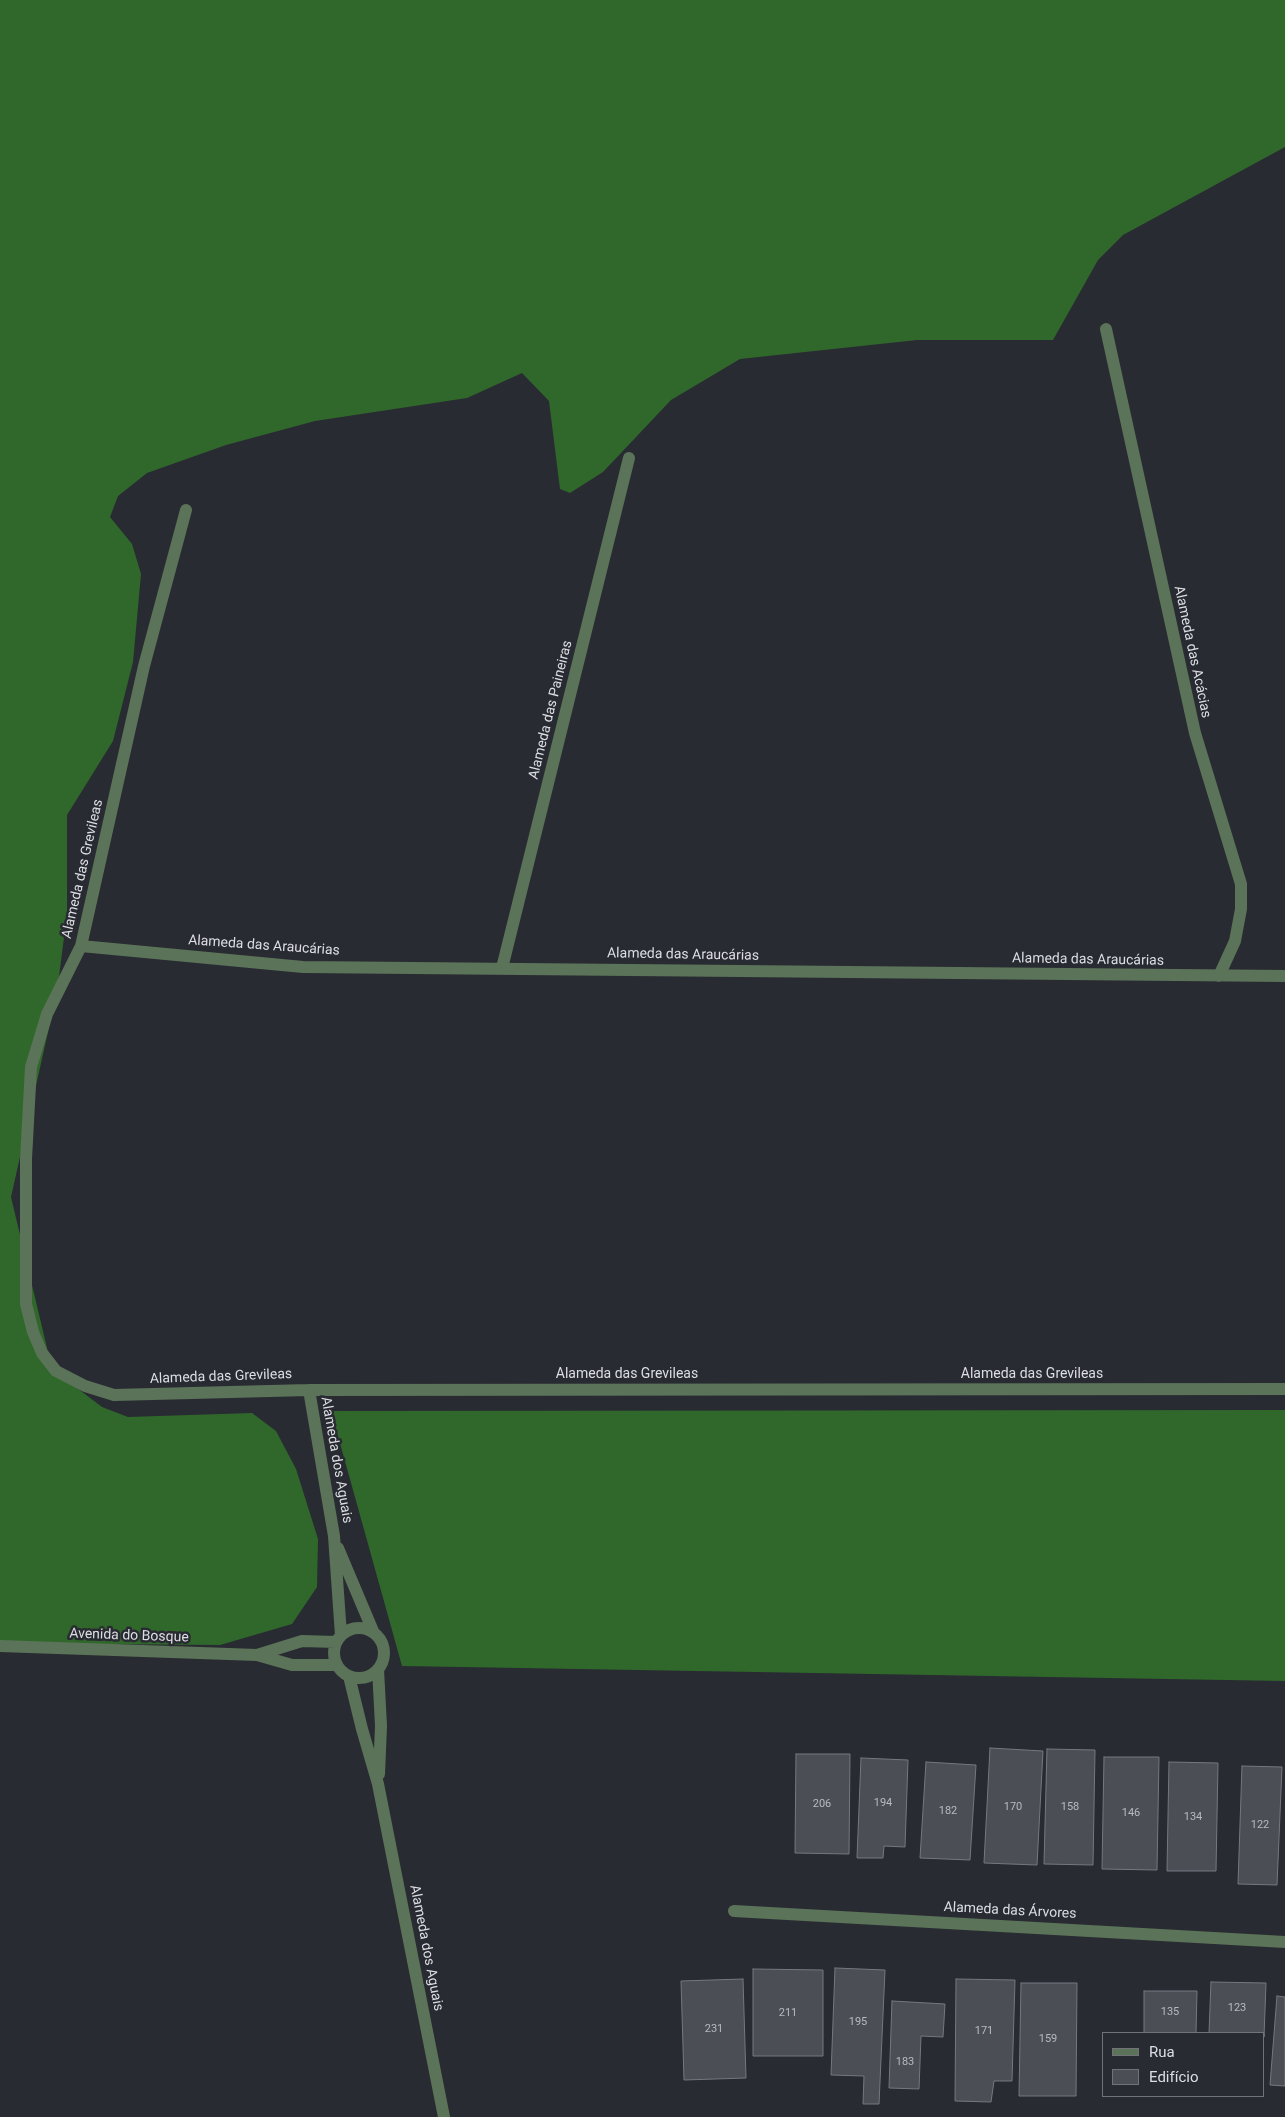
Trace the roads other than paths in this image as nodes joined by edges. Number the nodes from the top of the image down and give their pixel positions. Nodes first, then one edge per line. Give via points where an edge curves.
1 (1106, 329) dead end
2 (629, 458) dead end
3 (186, 510) dead end
4 (81, 946) junction
5 (502, 968) junction
6 (1218, 976) junction
7 (1285, 976) edge
8 (1285, 1389) edge
9 (309, 1390) junction
10 (334, 1536) junction
11 (373, 1631) junction
12 (338, 1638) junction
13 (0, 1646) edge
14 (257, 1655) junction
15 (337, 1665) junction
16 (378, 1669) junction
17 (349, 1676) junction
18 (378, 1784) junction
19 (734, 1911) dead end
20 (1285, 1942) edge
21 (444, 2117) edge

1 - 6 street, Alameda das Acácias via 1194,733 1241,884 1241,909 1235,941
2 - 5 street, Alameda das Paineiras
3 - 4 street, Alameda das Grevileas via 144,666
4 - 5 street, Alameda das Araucárias via 303,967
4 - 9 street, Alameda das Grevileas via 47,1014 31,1067 26,1159 26,1304 42,1353 56,1371 84,1386 114,1395
5 - 6 street, Alameda das Araucárias
6 - 7 street, Alameda das Araucárias
8 - 9 street, Alameda das Grevileas
9 - 10 street, Alameda dos Aguais
10 - 11 street, Alameda dos Aguais
10 - 12 street, Alameda dos Aguais
11 - 12 street via 356,1627
11 - 16 street via 383,1645 383,1662
12 - 14 street, Avenida do Bosque via 302,1641
12 - 15 street via 334,1650
13 - 14 street, Avenida do Bosque
14 - 15 street, Avenida do Bosque via 292,1664
15 - 17 street
16 - 17 street via 370,1676
16 - 18 street, Alameda dos Aguais via 381,1726
17 - 18 street, Alameda dos Aguais
18 - 21 street, Alameda dos Aguais
19 - 20 street, Alameda das Árvores

